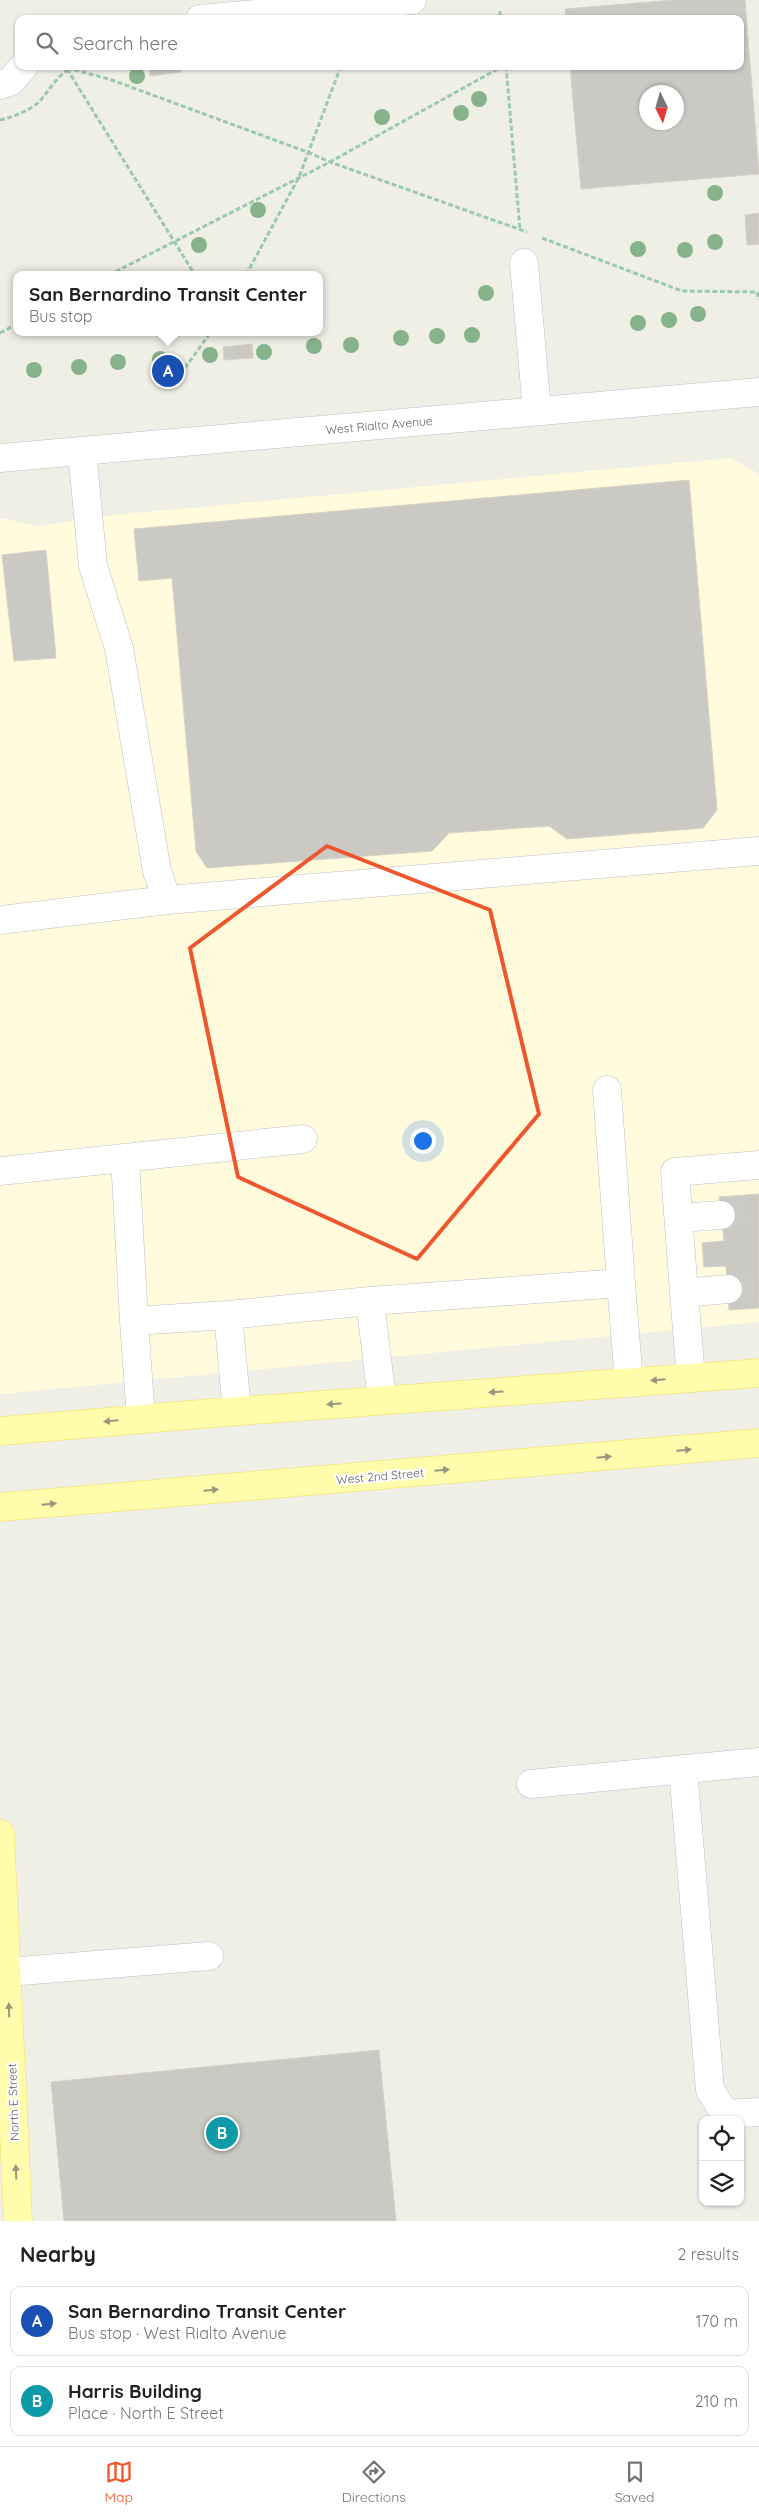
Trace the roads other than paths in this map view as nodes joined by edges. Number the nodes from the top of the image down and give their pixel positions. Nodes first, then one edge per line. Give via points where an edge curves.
1 (412, 0) edge
2 (245, 15) edge
3 (21, 70) edge
4 (0, 85) edge
5 (524, 263) road end
6 (759, 392) edge
7 (537, 411) junction
8 (82, 451) junction
9 (0, 458) edge
10 (759, 851) edge
11 (167, 900) junction
12 (0, 920) edge
13 (607, 1090) dead end
14 (303, 1138) dead end
15 (125, 1158) junction
16 (759, 1165) edge
17 (0, 1171) edge
18 (721, 1214) tunnel mouth
19 (679, 1218) junction
20 (622, 1283) junction
21 (728, 1289) tunnel mouth
22 (684, 1293) junction
23 (370, 1301) junction
24 (228, 1315) junction
25 (134, 1321) junction
26 (759, 1373) edge
27 (691, 1378) junction
28 (629, 1382) junction
29 (382, 1400) junction
30 (237, 1411) junction
31 (141, 1419) junction
32 (0, 1431) edge
33 (759, 1443) edge
34 (0, 1507) edge
35 (759, 1762) edge
36 (683, 1769) junction
37 (531, 1784) dead end
38 (0, 1834) edge
39 (209, 1956) dead end
40 (8, 1972) junction
41 (759, 2112) edge
42 (18, 2221) edge

1 - 2 street
3 - 4 street via 11,81
5 - 7 street
6 - 7 street, West Rialto Avenue
7 - 8 street, West Rialto Avenue
8 - 9 street, West Rialto Avenue
8 - 11 street via 93,566 119,648 157,871
10 - 11 street
11 - 12 street
13 - 20 street
14 - 15 street
15 - 17 street
15 - 25 street
16 - 19 street via 675,1172
18 - 19 street
19 - 22 street
20 - 23 street
20 - 28 street
21 - 22 street
22 - 27 street
23 - 24 street
23 - 29 street
24 - 25 street
24 - 30 street
25 - 31 street
26 - 27 main road
27 -> 28 main road
28 -> 29 main road
29 -> 30 main road
30 - 31 main road
31 -> 32 main road
34 -> 33 main road, West 2nd Street
35 - 36 street
36 - 37 street
36 - 41 street via 710,2090 725,2114
38 - 40 main road, North E Street
39 - 40 street
42 -> 40 main road, North E Street

